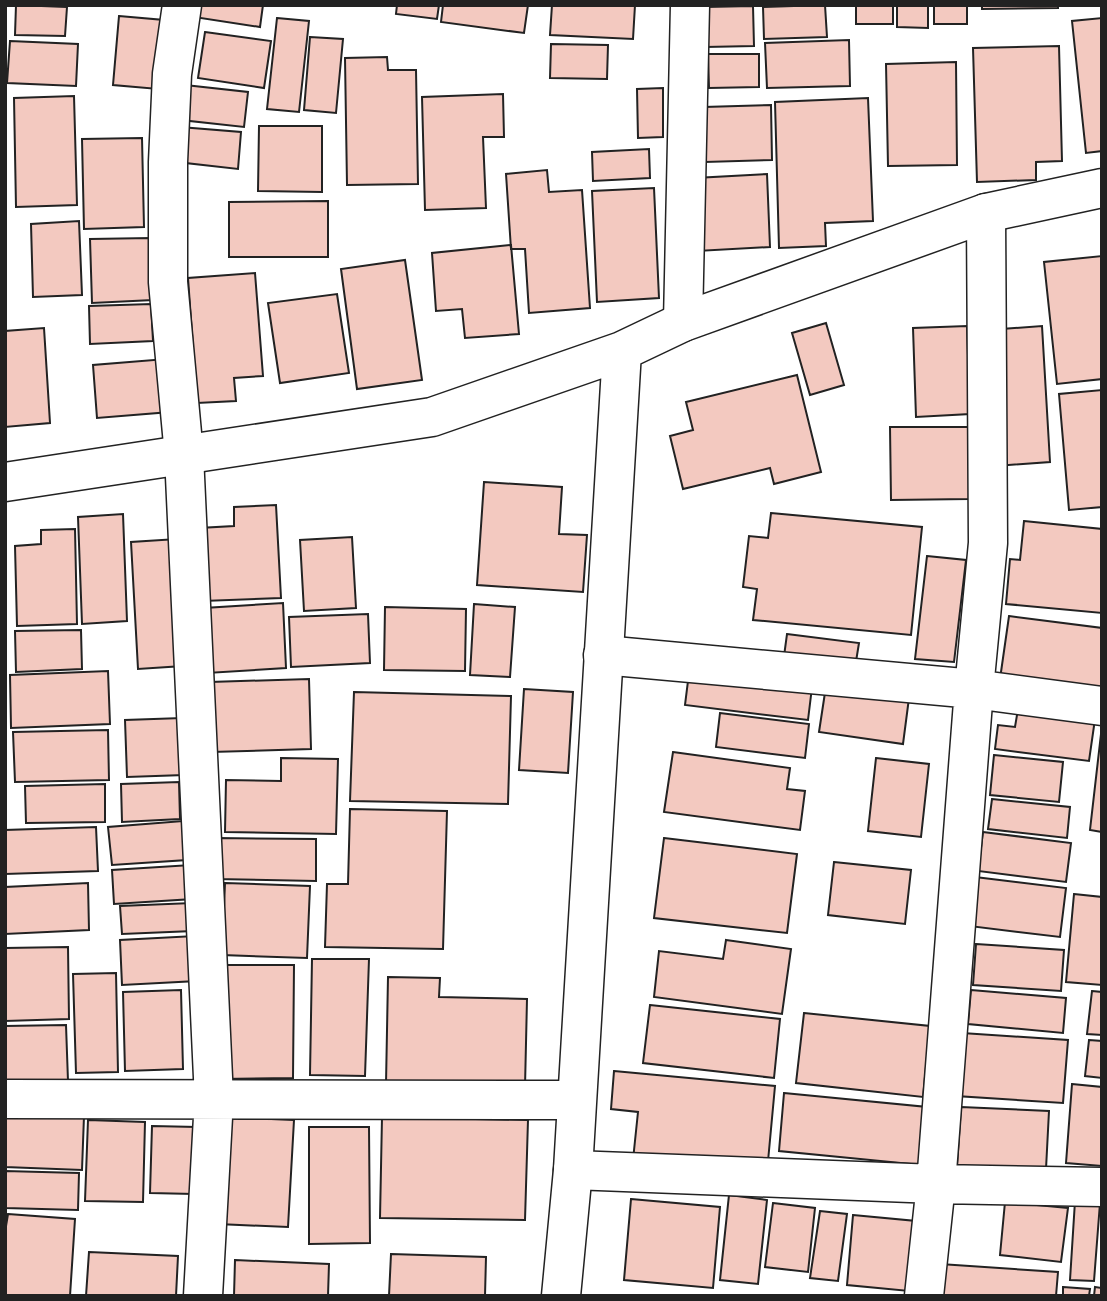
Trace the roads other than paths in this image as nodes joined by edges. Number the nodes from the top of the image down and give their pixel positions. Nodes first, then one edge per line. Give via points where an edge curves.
1 (182, 5) edge
2 (690, 5) edge
3 (1102, 188) edge
4 (986, 213) junction
5 (683, 322) junction
6 (622, 351) junction
7 (184, 455) junction
8 (5, 482) edge
9 (603, 655) junction
10 (974, 689) junction
11 (1102, 706) edge
12 (5, 1099) edge
13 (214, 1099) junction
14 (576, 1100) junction
15 (573, 1170) junction
16 (936, 1184) junction
17 (1102, 1187) edge
18 (203, 1296) edge
19 (561, 1296) edge
20 (924, 1296) edge

1 - 7 street via 172,74 168,282
2 - 5 street
3 - 4 street
4 - 5 street
4 - 10 street via 988,543
5 - 6 street
6 - 7 street via 432,417
6 - 9 street
7 - 8 street
7 - 13 street
9 - 10 street
9 - 14 street
10 - 11 street
10 - 16 street
12 - 13 street
13 - 14 street
13 - 18 street
14 - 15 street
15 - 16 street
15 - 19 street
16 - 17 street
16 - 20 street

